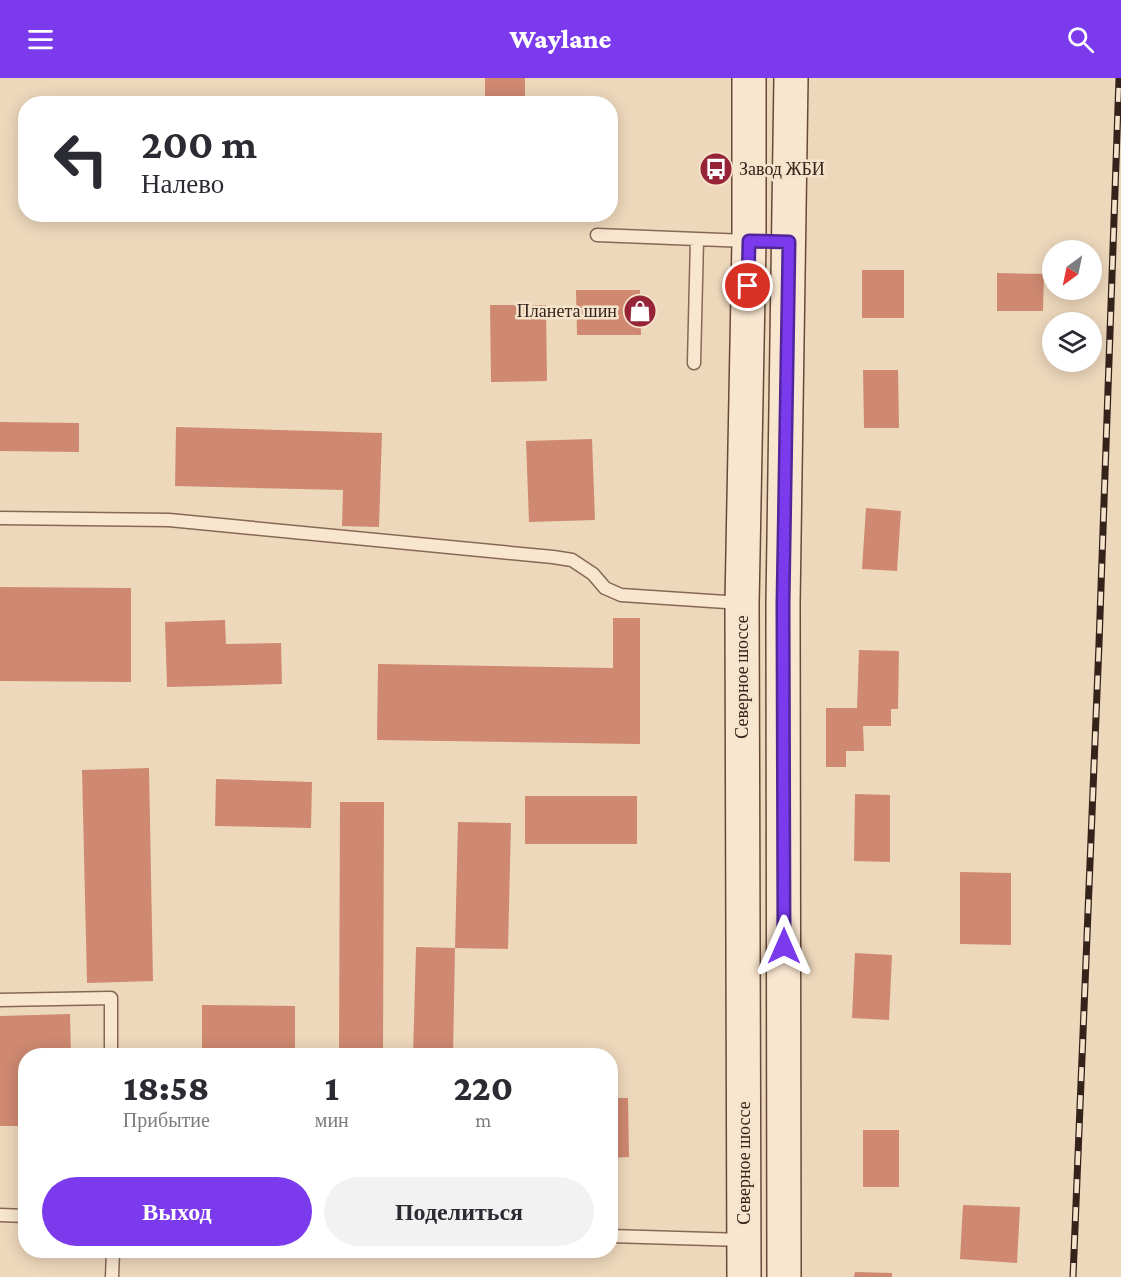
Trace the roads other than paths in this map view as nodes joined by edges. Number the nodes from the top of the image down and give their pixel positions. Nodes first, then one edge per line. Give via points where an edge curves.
1 (749, 78) edge
2 (791, 78) edge
3 (597, 235) dead end
4 (697, 239) junction
5 (749, 241) junction
6 (789, 242) junction
7 (694, 363) dead end
8 (0, 518) edge
9 (742, 603) junction
10 (783, 604) junction
11 (0, 1000) edge
12 (111, 1048) edge
13 (0, 1215) edge
14 (18, 1216) edge
15 (618, 1236) edge
16 (744, 1240) junction
17 (784, 1240) junction
18 (112, 1258) edge
19 (112, 1277) edge
20 (744, 1277) edge
21 (784, 1277) edge

1 - 5 main road, Северное шоссе
2 - 6 main road
3 - 4 lane
4 - 5 lane
4 - 7 lane
5 - 6 main road
5 - 9 main road, Северное шоссе
6 - 10 main road
8 - 9 lane via 169,520 553,557 572,560 605,588 621,595
9 - 10 main road
9 - 16 main road, Северное шоссе
10 - 17 main road
11 - 12 lane via 111,998
13 - 14 lane
15 - 16 lane
16 - 17 main road
16 - 20 main road, Северное шоссе
17 - 21 main road
18 - 19 lane

